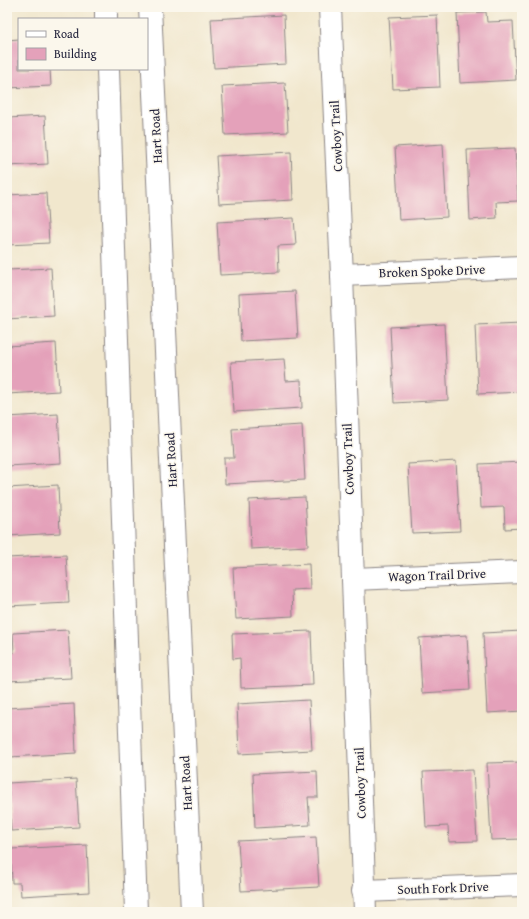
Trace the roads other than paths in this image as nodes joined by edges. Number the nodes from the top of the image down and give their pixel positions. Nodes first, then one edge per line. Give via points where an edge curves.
1 (106, 7) edge
2 (150, 7) edge
3 (330, 7) edge
4 (106, 18) edge
5 (108, 70) edge
6 (522, 267) edge
7 (342, 275) junction
8 (522, 572) edge
9 (353, 579) junction
10 (522, 885) edge
11 (364, 902) edge
12 (136, 912) edge
13 (192, 912) edge

1 - 4 street
2 - 13 street, Hart Road
3 - 7 street, Cowboy Trail
5 - 12 street
6 - 7 street, Broken Spoke Drive
7 - 9 street, Cowboy Trail
8 - 9 street, Wagon Trail Drive
9 - 11 street, Cowboy Trail
10 - 11 street, South Fork Drive

